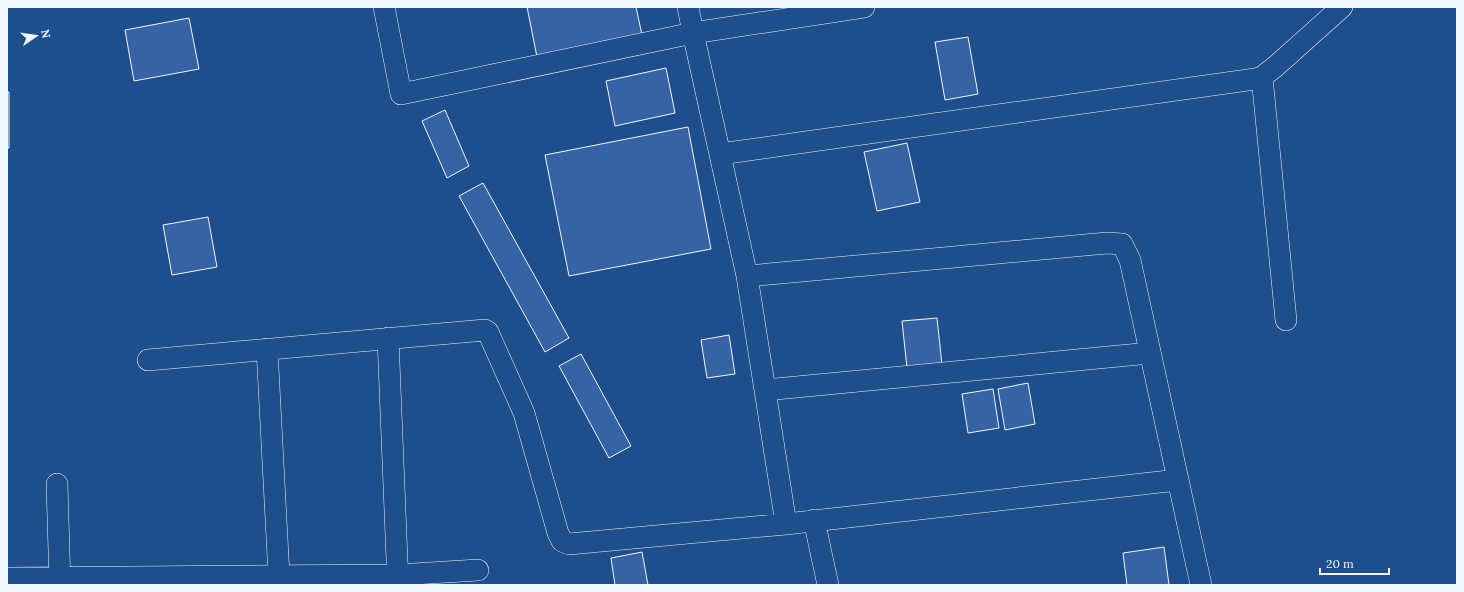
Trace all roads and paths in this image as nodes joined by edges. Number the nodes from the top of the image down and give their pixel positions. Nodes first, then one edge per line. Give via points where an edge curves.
1 (384, 7) edge
2 (688, 7) edge
3 (864, 7) edge
4 (1342, 7) edge
5 (693, 33) junction
6 (1262, 77) junction
7 (720, 154) junction
8 (748, 276) junction
9 (1286, 320) dead end
10 (388, 338) junction
11 (268, 349) junction
12 (1150, 354) junction
13 (148, 360) dead end
14 (765, 390) junction
15 (1178, 480) junction
16 (57, 484) dead end
17 (814, 520) junction
18 (786, 524) junction
19 (478, 570) dead end
20 (279, 576) junction
21 (7, 578) edge
22 (398, 580) edge
23 (60, 581) edge
24 (828, 585) edge
25 (1201, 585) edge

1 - 5 street via 401,94
2 - 5 street
3 - 5 street
4 - 6 street
5 - 7 street
6 - 7 street
6 - 9 street
7 - 8 street
8 - 12 street via 1107,242 1122,244 1130,260
8 - 14 street
10 - 11 street
10 - 18 street via 480,330 488,332 524,413 562,541 569,544
10 - 22 street
11 - 13 street
11 - 20 street
12 - 14 street
12 - 15 street
14 - 18 street
15 - 17 street
15 - 25 street
16 - 23 street
17 - 18 street
17 - 24 street
19 - 22 street
20 - 22 street
20 - 23 street
21 - 23 street

